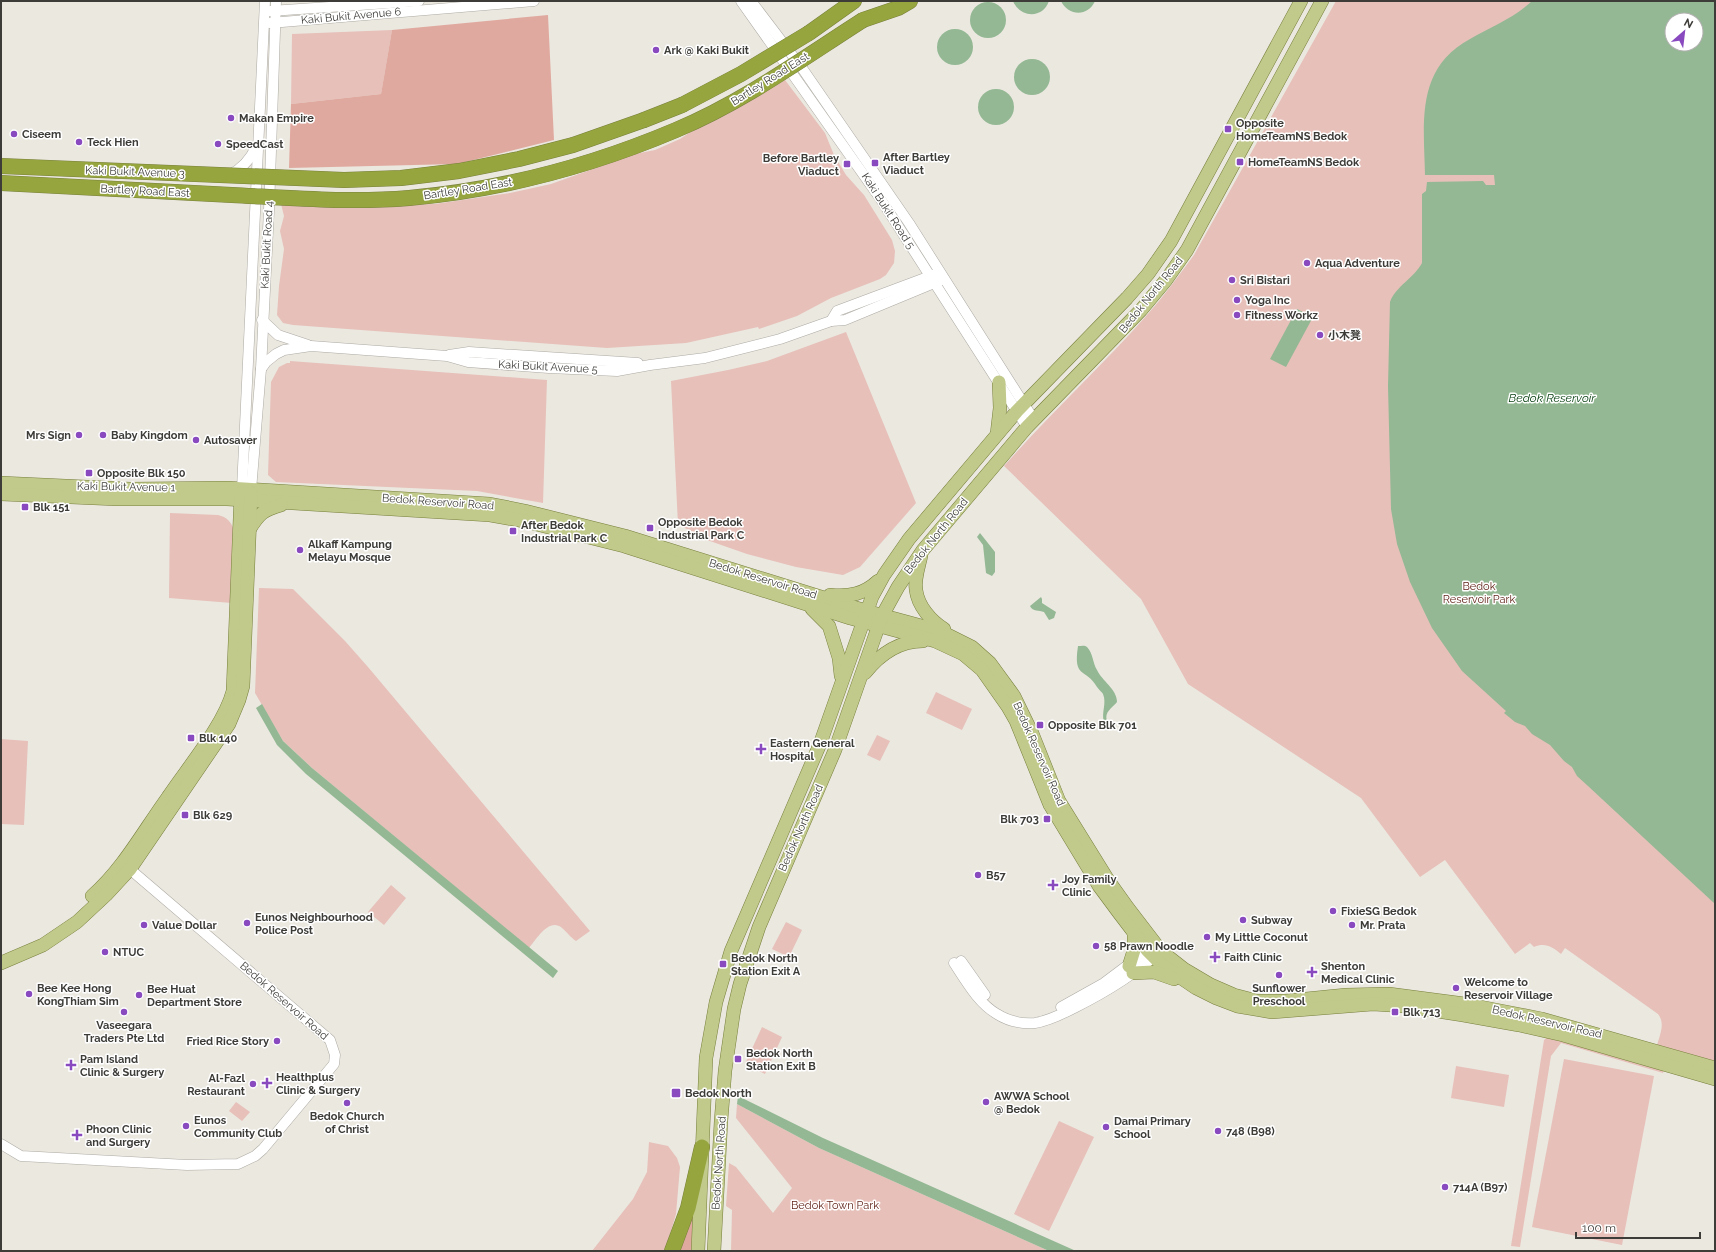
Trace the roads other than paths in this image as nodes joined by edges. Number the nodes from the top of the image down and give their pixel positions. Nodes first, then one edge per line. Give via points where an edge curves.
1 (419, 1) edge
2 (534, 1) edge
3 (741, 1) edge
4 (751, 1) edge
5 (854, 1) edge
6 (892, 1) edge
7 (910, 1) edge
8 (1301, 1) edge
9 (1322, 1) edge
10 (265, 6) edge
11 (276, 6) edge
12 (863, 20) junction
13 (275, 23) junction
14 (264, 24) junction
15 (258, 142) junction
16 (1, 166) edge
17 (1, 169) edge
18 (229, 175) junction
19 (256, 175) junction
20 (270, 176) junction
21 (1, 183) edge
22 (1, 187) edge
23 (255, 198) junction
24 (270, 198) junction
25 (1204, 220) junction
26 (1180, 227) junction
27 (937, 278) junction
28 (262, 320) junction
29 (311, 346) junction
30 (261, 369) junction
31 (999, 382) junction
32 (1021, 408) junction
33 (1031, 423) junction
34 (997, 434) junction
35 (1, 483) edge
36 (1, 494) edge
37 (246, 495) junction
38 (293, 503) junction
39 (248, 532) junction
40 (922, 550) junction
41 (884, 575) junction
42 (803, 592) junction
43 (808, 605) junction
44 (864, 617) junction
45 (880, 621) junction
46 (962, 641) junction
47 (935, 642) junction
48 (859, 680) junction
49 (841, 682) junction
50 (126, 866) junction
51 (1134, 934) junction
52 (1155, 951) junction
53 (1, 954) edge
54 (1, 963) edge
55 (1131, 969) junction
56 (1196, 988) junction
57 (1715, 1068) edge
58 (1715, 1078) edge
59 (1, 1144) edge
60 (702, 1147) junction
61 (672, 1251) edge
62 (698, 1251) edge
63 (714, 1251) edge

1 - 11 street, Kaki Bukit Avenue 6
2 - 13 street, Kaki Bukit Avenue 6
3 - 27 street, Kaki Bukit Road 5
4 - 27 street, Kaki Bukit Road 5 via 802,68 909,224
5 - 16 highway, Bartley Road East, bridge via 809,33 742,74 682,105 573,145 459,171 401,178 344,180
6 - 12 highway, Bartley Road East
7 - 12 highway
8 - 26 main road, Bedok North Road
9 - 25 main road, Bedok North Road
10 - 11 street, Kaki Bukit Avenue 6
10 - 14 street, Kaki Bukit Road 4
11 - 13 street, Kaki Bukit Road 4
12 - 21 highway, Bartley Road East, bridge via 738,100 677,130 580,165 473,190 410,198 362,200
13 - 14 street, Kaki Bukit Avenue 6
13 - 20 street, Kaki Bukit Road 4
14 - 15 street, Kaki Bukit Road 4
15 - 18 street via 242,168
15 - 19 street, Kaki Bukit Road 4
17 - 18 street, Kaki Bukit Avenue 3
18 - 19 street, Kaki Bukit Avenue 3
19 - 20 street, Kaki Bukit Avenue 3
19 - 23 street, Kaki Bukit Road 4
20 - 24 street, Kaki Bukit Road 4
22 - 23 street, Kaki Bukit Avenue 3
23 - 24 street, Kaki Bukit Avenue 3
23 - 37 street, Kaki Bukit Road 4
24 - 28 street, Kaki Bukit Road 4
25 - 26 main road via 1196,220
25 - 33 main road, Bedok North Road via 1187,250 1141,310
26 - 32 main road, Bedok North Road via 1148,274 1127,298
27 - 29 street, Kaki Bukit Avenue 5 via 845,320 831,321 747,349 705,358 650,364 469,352 447,356
27 - 31 street, Kaki Bukit Road 5
27 - 32 street, Kaki Bukit Road 5
28 - 29 street via 278,335
28 - 30 street, Kaki Bukit Road 4
29 - 30 street via 284,350 266,362
30 - 37 street, Kaki Bukit Road 4
31 - 32 street, Kaki Bukit Road 5
31 - 34 main road
32 - 33 street, Kaki Bukit Road 5
32 - 34 main road, Bedok North Road
33 - 40 main road, Bedok North Road
34 - 41 main road, Bedok North Road via 909,538
35 - 37 main road, Kaki Bukit Avenue 1
36 - 37 main road, Kaki Bukit Avenue 1 via 117,499
37 - 38 main road, Bedok Reservoir Road
37 - 39 main road
37 - 42 main road, Bedok Reservoir Road via 413,500 502,506 623,535
37 - 50 main road via 233,691 230,702
38 - 39 main road via 262,512
38 - 43 main road, Bedok Reservoir Road via 480,514 524,521 624,546
39 - 50 main road via 244,675 239,700 229,724
40 - 45 main road, Bedok North Road
40 - 46 main road via 916,590 925,612 934,623
41 - 42 main road via 871,587 856,595
41 - 44 main road, Bedok North Road
42 - 44 main road, Bedok Reservoir Road
43 - 44 main road, Bedok Reservoir Road
43 - 49 main road via 830,626 840,658
44 - 45 main road, Bedok Reservoir Road
44 - 49 main road, Bedok North Road
45 - 46 main road, Bedok Reservoir Road via 940,631
45 - 47 main road, Bedok Reservoir Road
45 - 48 main road, Bedok North Road
46 - 52 main road, Bedok Reservoir Road via 985,658 1009,689 1025,716 1054,791 1065,812
47 - 48 main road via 903,644 892,649 875,661
47 - 51 main road, Bedok Reservoir Road via 952,648 972,660 1001,695 1016,722 1053,811 1099,886
48 - 63 main road, Bedok North Road via 835,750 759,926 740,984 728,1044
49 - 60 main road, Bedok North Road via 820,744 768,861 722,979 711,1023 706,1058
50 - 53 main road via 71,915 39,938
50 - 54 main road via 106,895 77,922 44,945
50 - 59 street, Bedok Reservoir Road via 330,1040 335,1055 334,1064 263,1149 238,1164 187,1165 21,1156
51 - 52 main road, Bedok Reservoir Road
51 - 55 main road
52 - 55 street
52 - 56 main road, Bedok Reservoir Road via 1172,972
52 - 57 main road, Bedok Reservoir Road via 1211,985 1257,1001 1374,994 1420,997 1542,1019
55 - 55 street via 1069,1003 1043,1014 1026,1016 1008,1012 993,1003 957,961 966,981 994,1013 1011,1021 1031,1023 1050,1019 1085,1003 1108,990
55 - 56 main road via 1154,972
56 - 58 main road, Bedok Reservoir Road via 1232,1004 1258,1011 1287,1012 1347,1005 1389,1004 1493,1020 1563,1035
60 - 61 highway via 690,1202
60 - 62 main road, Bedok North Road

